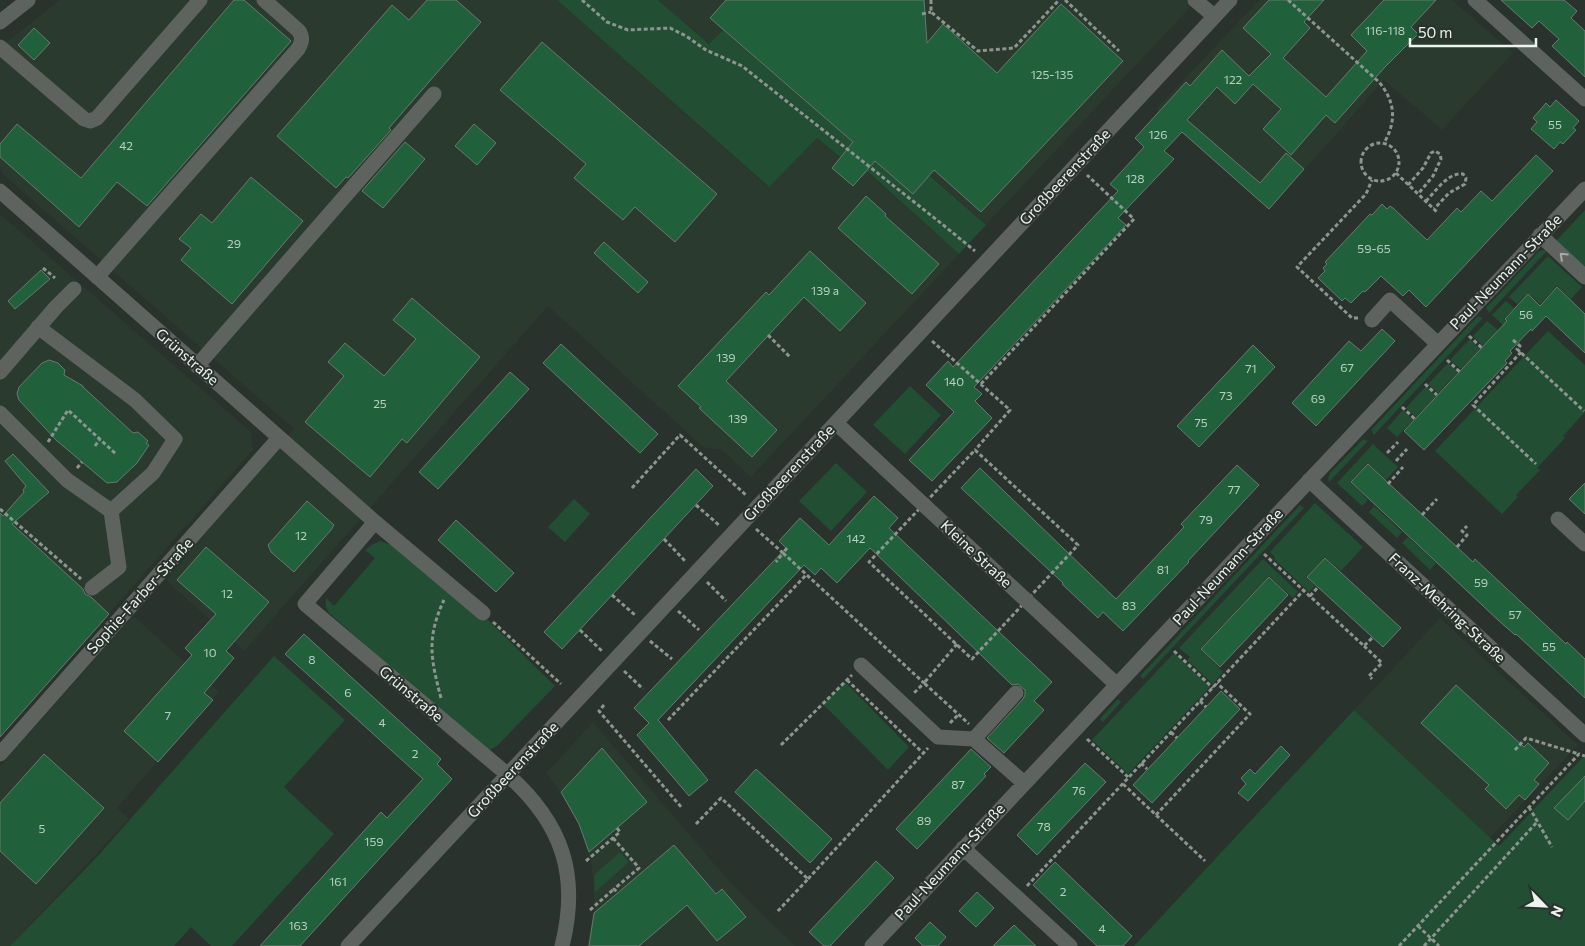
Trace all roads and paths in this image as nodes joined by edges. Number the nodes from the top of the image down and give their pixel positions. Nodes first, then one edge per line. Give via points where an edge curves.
1 (28, 0) edge
2 (200, 0) edge
3 (264, 0) edge
4 (582, 0) edge
5 (930, 0) edge
6 (1059, 0) edge
7 (1065, 0) edge
8 (1195, 0) edge
9 (1230, 0) edge
10 (1288, 0) edge
11 (1475, 0) edge
12 (1054, 2) edge
13 (931, 12) junction
14 (922, 14) dead end
15 (1214, 16) junction
16 (0, 22) edge
17 (0, 46) edge
18 (1119, 51) dead end
19 (434, 94) dead end
20 (1585, 99) edge
21 (1384, 143) junction
22 (1076, 165) junction
23 (1396, 173) junction
24 (1372, 180) junction
25 (1408, 185) junction
26 (1585, 189) edge
27 (0, 191) edge
28 (1418, 194) junction
29 (1426, 201) junction
30 (1434, 210) junction
31 (1438, 213) dead end
32 (1540, 235) junction
33 (986, 262) junction
34 (43, 268) dead end
35 (97, 277) junction
36 (1585, 277) edge
37 (55, 278) dead end
38 (74, 289) dead end
39 (1372, 320) joint
40 (38, 327) junction
41 (921, 331) junction
42 (768, 335) dead end
43 (1469, 336) dead end
44 (1513, 340) dead end
45 (1438, 344) junction
46 (1482, 348) dead end
47 (1521, 352) junction
48 (790, 357) dead end
49 (1447, 360) dead end
50 (197, 366) junction
51 (0, 372) edge
52 (1460, 372) dead end
53 (981, 384) junction
54 (1425, 384) dead end
55 (1437, 396) dead end
56 (1402, 407) dead end
57 (1584, 411) edge
58 (0, 413) edge
59 (1415, 419) dead end
60 (836, 423) junction
61 (279, 438) junction
62 (100, 439) junction
63 (1398, 442) dead end
64 (95, 446) dead end
65 (1407, 449) dead end
66 (975, 450) dead end
67 (40, 452) junction
68 (1387, 453) dead end
69 (116, 454) dead end
70 (1396, 461) dead end
71 (1536, 464) dead end
72 (1403, 468) dead end
73 (1310, 480) junction
74 (1388, 484) dead end
75 (632, 488) dead end
76 (1437, 499) dead end
77 (696, 505) dead end
78 (758, 506) junction
79 (0, 509) edge
80 (111, 511) junction
81 (1422, 515) dead end
82 (1558, 519) dead end
83 (746, 520) junction
84 (375, 522) junction
85 (1466, 526) dead end
86 (731, 536) junction
87 (1585, 544) edge
88 (1457, 547) dead end
89 (786, 548) dead end
90 (782, 553) junction
91 (1264, 554) dead end
92 (776, 562) dead end
93 (806, 575) junction
94 (452, 587) junction
95 (1318, 587) dead end
96 (92, 588) joint
97 (1304, 590) junction
98 (612, 595) dead end
99 (1310, 596) junction
100 (669, 602) junction
101 (483, 613) joint
102 (644, 629) junction
103 (699, 630) dead end
104 (1372, 638) dead end
105 (957, 644) dead end
106 (1364, 646) junction
107 (1174, 651) dead end
108 (672, 659) dead end
109 (861, 665) joint
110 (1372, 679) dead end
111 (846, 680) junction
112 (924, 683) junction
113 (1217, 683) junction
114 (561, 684) dead end
115 (1117, 685) junction
116 (1213, 688) junction
117 (1016, 693) dead end
118 (1200, 701) junction
119 (442, 702) dead end
120 (604, 705) dead end
121 (1206, 707) dead end
122 (668, 720) dead end
123 (1076, 728) junction
124 (1171, 732) junction
125 (977, 736) junction
126 (1585, 736) edge
127 (938, 737) junction
128 (1177, 738) dead end
129 (782, 745) dead end
130 (1515, 750) dead end
131 (923, 753) junction
132 (0, 754) edge
133 (1579, 754) junction
134 (1585, 756) edge
135 (1141, 764) junction
136 (1147, 769) dead end
137 (508, 775) junction
138 (1128, 777) junction
139 (1024, 783) junction
140 (1122, 784) junction
141 (1529, 807) junction
142 (682, 808) dead end
143 (1156, 815) junction
144 (1537, 822) junction
145 (696, 824) dead end
146 (617, 828) dead end
147 (613, 838) junction
148 (1552, 847) dead end
149 (963, 848) junction
150 (586, 861) dead end
151 (1205, 861) dead end
152 (808, 879) junction
153 (614, 889) junction
154 (618, 893) dead end
155 (1016, 897) junction
156 (590, 910) dead end
157 (776, 913) dead end
158 (1418, 926) junction
159 (1431, 938) junction
160 (348, 946) edge
161 (562, 946) edge
162 (872, 946) edge
163 (1070, 946) edge
164 (1399, 946) edge
165 (1424, 946) edge
166 (1439, 946) edge

1 - 16 street
2 - 17 street via 97,118 90,121
3 - 35 street via 299,31 302,43
4 - 33 path via 607,22 628,30 670,28 706,50 742,66
5 - 13 path
6 - 12 path
7 - 18 path
8 - 15 street
9 - 15 street, Großbeerenstraße
10 - 21 path via 1386,91 1391,99 1393,118
11 - 20 street
12 - 13 path via 1014,48 978,51
13 - 14 path
15 - 22 street, Großbeerenstraße
19 - 50 street
21 - 23 path via 1398,155
21 - 24 path via 1373,143 1361,156 1361,167
22 - 33 street, Großbeerenstraße
22 - 53 path via 1134,219
23 - 24 path via 1385,181
23 - 25 path
24 - 39 path via 1366,194 1297,267 1352,318
25 - 28 path
25 - 28 path via 1431,153 1440,154 1441,159 1432,176
26 - 32 street, Paul-Neumann-Straße
27 - 35 street, Grünstraße
28 - 29 path
29 - 30 path
29 - 30 path via 1443,183 1463,174 1465,184 1449,193
30 - 31 path
36 -> 32 street
32 - 45 street, Paul-Neumann-Straße
33 - 41 street, Großbeerenstraße
34 - 37 path
35 - 50 street, Grünstraße
38 - 40 street
39 - 45 street via 1390,300
40 - 51 street
40 - 80 street via 135,400 175,439 153,472
41 - 53 path
41 - 60 street, Großbeerenstraße
42 - 48 path
43 - 46 path
44 - 47 path
45 - 73 street, Paul-Neumann-Straße
47 - 57 path
47 - 71 path via 1473,404
49 - 52 path
50 - 61 street, Grünstraße
53 - 66 path via 1010,410
54 - 55 path
56 - 59 path
58 - 67 street
60 - 78 street, Großbeerenstraße
60 - 115 street, Kleine Straße
61 - 84 street, Grünstraße
61 - 132 street, Sophie-Farber-Straße
62 - 64 path
62 - 67 path via 68,410
62 - 69 path
63 - 68 path
65 - 70 path
67 - 80 street via 67,480
72 - 74 path
73 - 115 street, Paul-Neumann-Straße
73 - 126 street, Franz-Mehring-Straße
75 - 78 path via 680,435
76 - 81 path
77 - 86 path
78 - 83 street, Großbeerenstraße
79 - 96 path
80 - 96 street via 119,566
82 - 87 street
83 - 86 street, Großbeerenstraße
83 - 90 path
84 - 94 street, Grünstraße
84 - 137 street, Grünstraße via 305,604
85 - 88 path via 1462,531 1467,535
86 - 100 street, Großbeerenstraße
89 - 90 path
90 - 92 path
90 - 93 path
91 - 97 path
93 - 112 path
93 - 122 path
94 - 101 street, Grünstraße
94 - 119 path via 432,634 432,658
95 - 99 path
97 - 99 path
97 - 113 path
98 - 102 path
99 - 106 path
100 - 102 street, Großbeerenstraße
100 - 103 path
101 - 114 path
102 - 108 path
102 - 137 street, Großbeerenstraße
104 - 106 path
105 - 112 path
106 - 110 path via 1382,663 1369,676
107 - 116 path
109 - 111 path
109 - 127 street
111 - 129 path
111 - 131 path
112 - 125 path
113 - 116 path
113 - 143 path via 1250,714
115 - 123 street, Paul-Neumann-Straße
116 - 118 path
117 - 125 street
118 - 121 path
118 - 124 path
120 - 142 path via 598,711
123 - 138 path
123 - 139 street, Paul-Neumann-Straße
124 - 128 path
124 - 135 path
125 - 127 street
125 - 139 street
127 - 131 path
130 - 133 path via 1526,738
131 - 152 path
133 - 134 path
133 - 141 path
135 - 136 path
135 - 138 path
137 - 160 street, Großbeerenstraße
137 - 161 street via 538,806 559,843 570,905
138 - 140 path
139 - 149 street, Paul-Neumann-Straße
140 - 143 path
140 - 155 path
141 - 144 path
141 - 158 path
143 - 151 path
144 - 148 path
144 - 159 path
145 - 152 path via 721,798
146 - 147 path via 620,832
147 - 150 path
147 - 153 path via 639,868
149 - 155 street
149 - 162 street, Paul-Neumann-Straße
152 - 157 path
153 - 154 path
153 - 156 path
155 - 163 street
158 - 159 path
158 - 164 path
159 - 165 path
159 - 166 path

